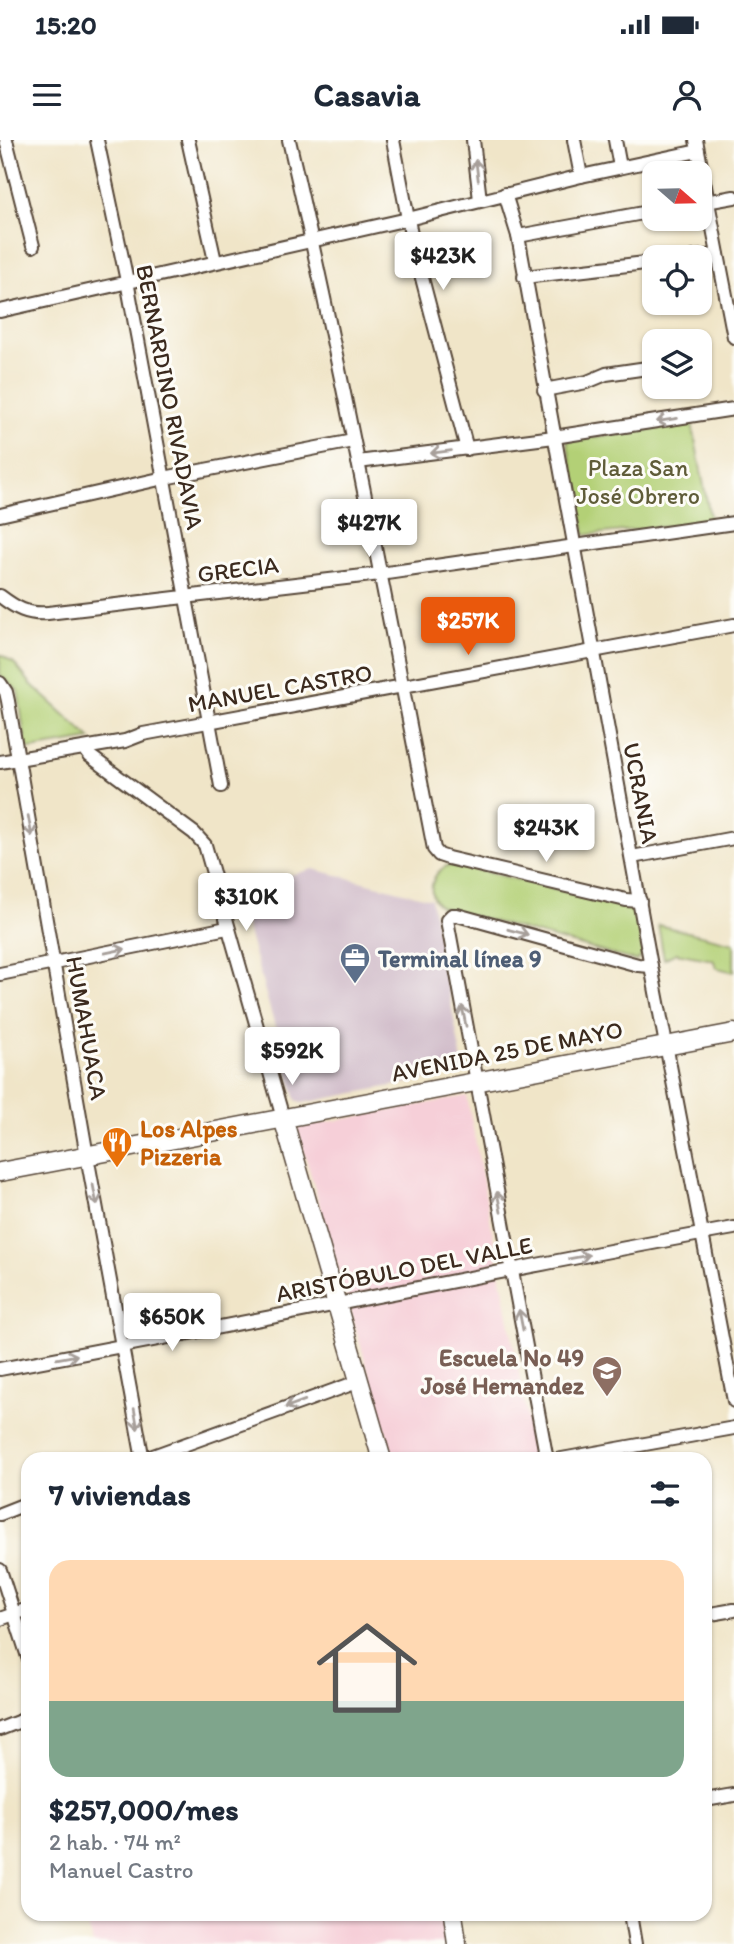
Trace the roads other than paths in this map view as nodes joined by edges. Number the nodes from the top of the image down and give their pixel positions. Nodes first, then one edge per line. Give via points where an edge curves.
1 (6, 140) edge
2 (97, 140) edge
3 (188, 140) edge
4 (289, 140) edge
5 (393, 140) edge
6 (473, 140) edge
7 (574, 140) edge
8 (615, 140) edge
9 (697, 145) edge
10 (620, 167) junction
11 (581, 176) junction
12 (505, 194) junction
13 (734, 197) edge
14 (480, 200) junction
15 (712, 201) edge
16 (642, 213) edge
17 (408, 219) junction
18 (712, 231) edge
19 (518, 236) junction
20 (312, 241) junction
21 (33, 246) dead end
22 (718, 254) junction
23 (712, 255) edge
24 (215, 261) junction
25 (642, 263) edge
26 (524, 277) junction
27 (127, 281) junction
28 (0, 311) edge
29 (734, 337) edge
30 (642, 369) edge
31 (544, 390) junction
32 (734, 409) edge
33 (554, 437) junction
34 (353, 441) junction
35 (467, 449) junction
36 (358, 462) junction
37 (164, 478) junction
38 (0, 515) edge
39 (734, 523) edge
40 (574, 547) junction
41 (380, 574) junction
42 (0, 596) edge
43 (186, 596) junction
44 (734, 625) edge
45 (593, 651) junction
46 (1, 685) edge
47 (402, 686) junction
48 (209, 722) junction
49 (85, 748) junction
50 (18, 759) junction
51 (0, 762) edge
52 (221, 786) dead end
53 (734, 838) edge
54 (632, 858) junction
55 (640, 901) junction
56 (227, 928) junction
57 (55, 964) junction
58 (651, 966) junction
59 (0, 974) edge
60 (734, 1033) edge
61 (666, 1045) junction
62 (477, 1083) junction
63 (284, 1118) junction
64 (87, 1156) junction
65 (0, 1172) edge
66 (734, 1228) edge
67 (702, 1234) junction
68 (512, 1269) junction
69 (338, 1304) junction
70 (123, 1346) junction
71 (0, 1369) edge
72 (360, 1381) junction
73 (734, 1401) edge
74 (734, 1428) edge
75 (142, 1452) edge
76 (162, 1452) edge
77 (380, 1452) edge
78 (546, 1452) edge
79 (600, 1452) edge
80 (21, 1506) edge
81 (0, 1514) edge
82 (0, 1570) edge
83 (734, 1610) edge
84 (21, 1612) edge
85 (14, 1614) junction
86 (712, 1614) edge
87 (0, 1619) edge
88 (21, 1636) edge
89 (21, 1720) edge
90 (0, 1728) edge
91 (734, 1795) edge
92 (712, 1799) edge
93 (454, 1921) edge
94 (631, 1921) edge
95 (457, 1944) edge
96 (635, 1944) edge

1 - 21 street
2 - 27 street, BERNARDINO RIVADAVIA
3 - 24 street
4 - 20 street
5 - 17 street
14 -> 6 street
7 - 11 street
8 - 10 street
9 - 10 street
10 - 11 street
11 - 12 street
12 - 14 street
12 - 19 street, UCRANIA
13 - 15 street
14 - 17 street
16 - 19 street
17 - 20 street
17 - 35 street
18 - 22 street
19 - 26 street, UCRANIA
20 - 24 street
20 - 34 street
22 - 23 street
22 - 29 street
24 - 27 street
25 - 26 street
26 - 31 street, UCRANIA
27 - 28 street
27 - 37 street, BERNARDINO RIVADAVIA
30 - 31 street
31 - 33 street, UCRANIA
32 -> 33 street
33 - 35 street
33 - 40 street, UCRANIA
34 - 36 street
34 - 37 street
35 -> 36 street
36 - 41 street
37 - 38 street
37 - 43 street, BERNARDINO RIVADAVIA
39 - 40 street, GRECIA
40 - 41 street, GRECIA
40 - 45 street, UCRANIA
41 - 43 street, GRECIA
41 - 47 street
42 - 43 street, GRECIA via 18,610 38,614
43 - 48 street, BERNARDINO RIVADAVIA
44 - 45 street, MANUEL CASTRO
45 - 47 street, MANUEL CASTRO
45 - 54 street, UCRANIA
46 - 50 street, HUMAHUACA
47 - 48 street, MANUEL CASTRO
47 - 55 street via 433,849 439,855
48 - 49 street, MANUEL CASTRO
48 - 52 street, BERNARDINO RIVADAVIA
49 - 50 street, MANUEL CASTRO
49 - 56 street via 201,839
50 - 51 street, MANUEL CASTRO
50 -> 57 street, HUMAHUACA
53 - 54 street
54 - 55 street, UCRANIA
55 - 58 street, UCRANIA
57 -> 56 street
56 - 63 street
57 - 59 street
57 - 64 street, HUMAHUACA
58 - 61 street, UCRANIA
62 -> 58 street via 447,920 452,915
60 - 61 main road, AVENIDA 25 DE MAYO
61 - 62 main road, AVENIDA 25 DE MAYO
61 - 67 street, UCRANIA
62 - 63 main road, AVENIDA 25 DE MAYO
68 -> 62 street
63 - 64 main road, AVENIDA 25 DE MAYO
63 - 69 main road
64 - 65 main road, AVENIDA 25 DE MAYO
64 -> 70 street, HUMAHUACA
66 - 67 street, ARISTÓBULO DEL VALLE
68 -> 67 street, ARISTÓBULO DEL VALLE
67 - 73 street, UCRANIA
68 - 69 street, ARISTÓBULO DEL VALLE
78 -> 68 street
69 - 70 street, ARISTÓBULO DEL VALLE
69 - 72 main road
71 -> 70 street, ARISTÓBULO DEL VALLE
70 -> 75 street, HUMAHUACA
72 -> 76 street
72 - 77 main road
74 - 79 street
80 - 81 street
82 - 85 street
83 - 86 street
84 - 85 street
85 - 87 street
85 - 88 street
89 - 90 street
91 - 92 street
93 - 95 main road
94 - 96 street

